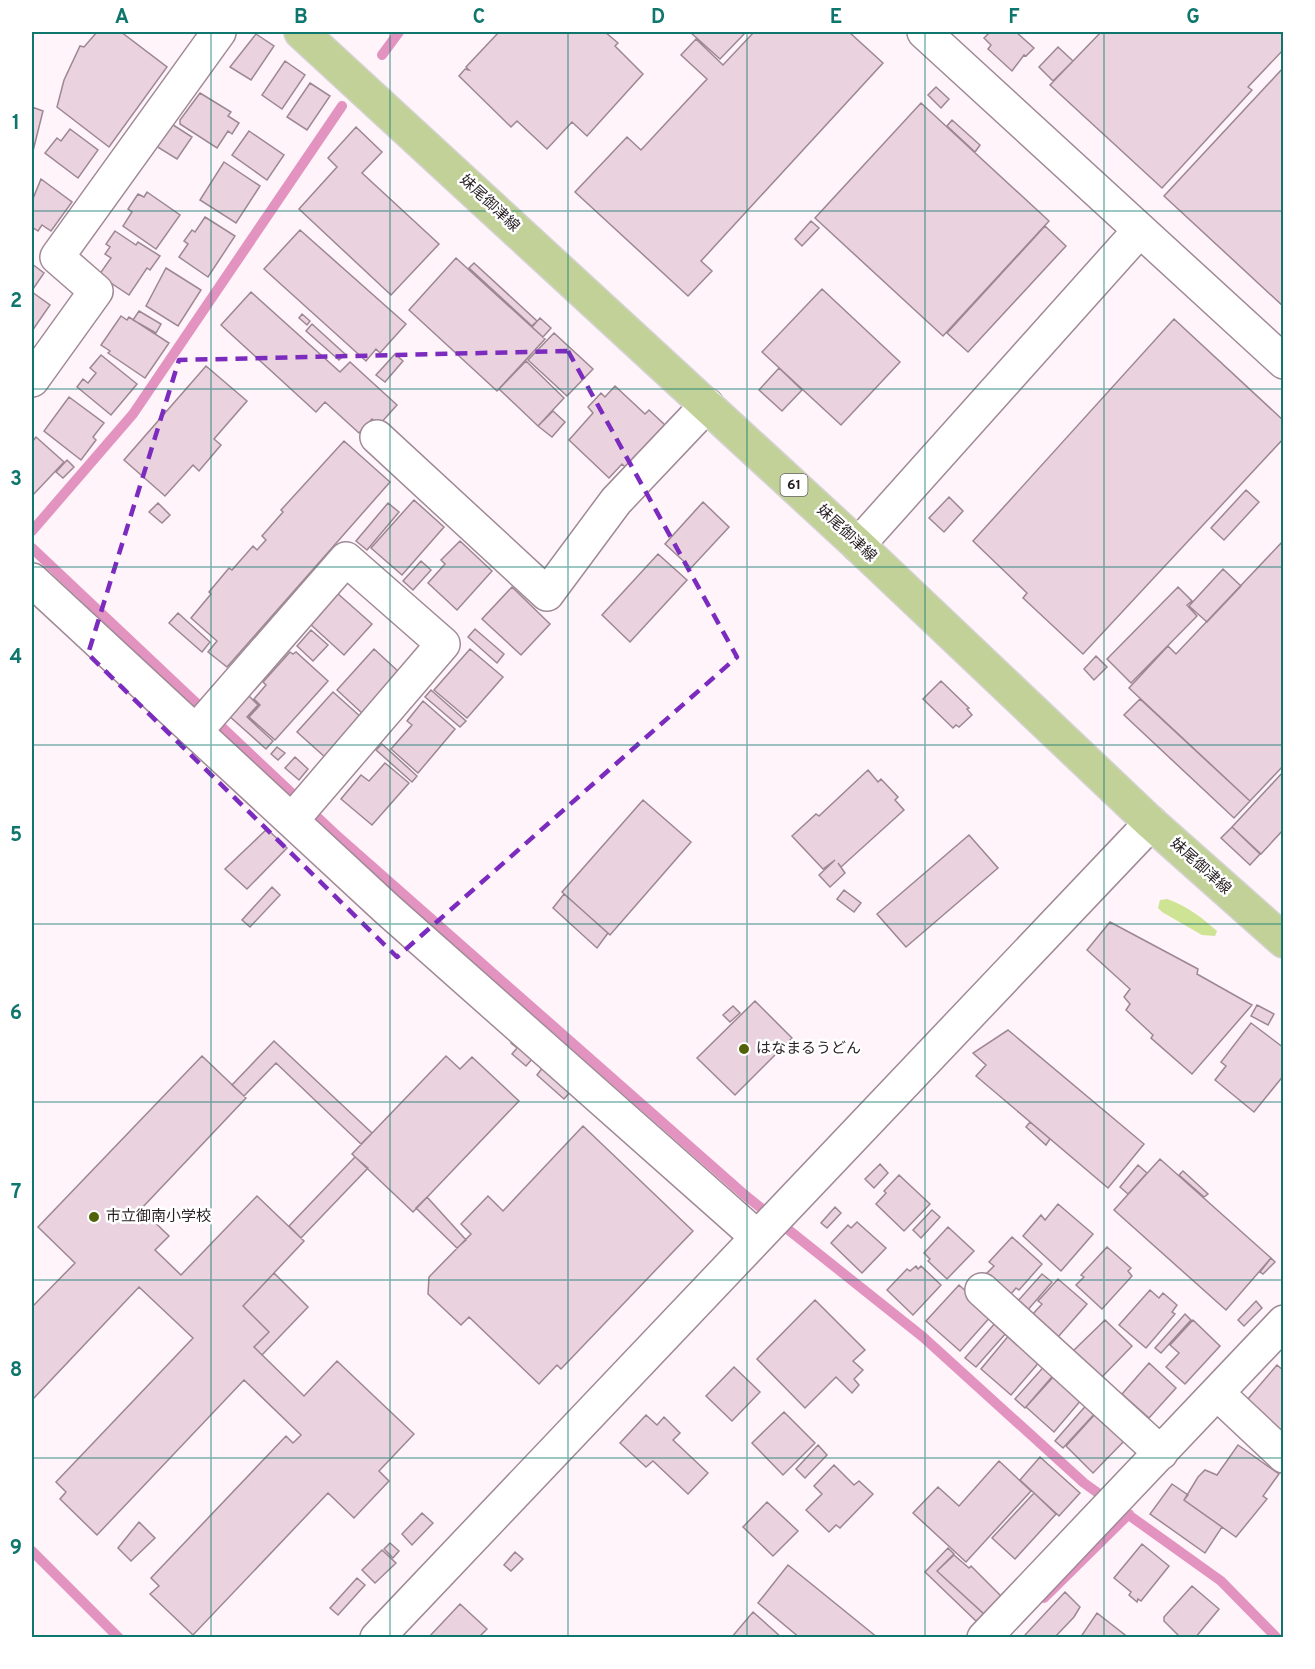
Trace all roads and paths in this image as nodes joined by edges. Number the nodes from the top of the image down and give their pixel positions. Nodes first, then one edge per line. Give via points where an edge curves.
1 (219, 32) edge
2 (301, 32) edge
3 (928, 33) edge
4 (1140, 230) junction
5 (1284, 362) edge
6 (32, 380) edge
7 (707, 405) junction
8 (377, 437) dead end
9 (858, 545) junction
10 (32, 580) edge
11 (206, 720) junction
12 (301, 809) junction
13 (1151, 823) junction
14 (1284, 941) edge
15 (768, 1224) junction
16 (982, 1290) dead end
17 (1284, 1322) edge
18 (1217, 1393) junction
19 (1161, 1453) junction
20 (1284, 1456) edge
21 (998, 1634) edge
22 (377, 1638) edge

1 - 6 street via 57,257 96,291
2 - 7 main road, 妹尾御津線 / 61
3 - 4 street
4 - 5 street
4 - 9 street
7 - 8 street via 616,501 547,594
7 - 9 main road, 妹尾御津線 / 61
9 - 13 main road, 妹尾御津線 / 61
10 - 11 street
11 - 12 street
11 - 12 street via 346,559 443,644
12 - 15 street via 387,909
13 - 14 main road, 妹尾御津線 / 61
13 - 15 street
15 - 22 street
16 - 19 street
17 - 18 street
18 - 19 street
18 - 20 street
19 - 21 street

